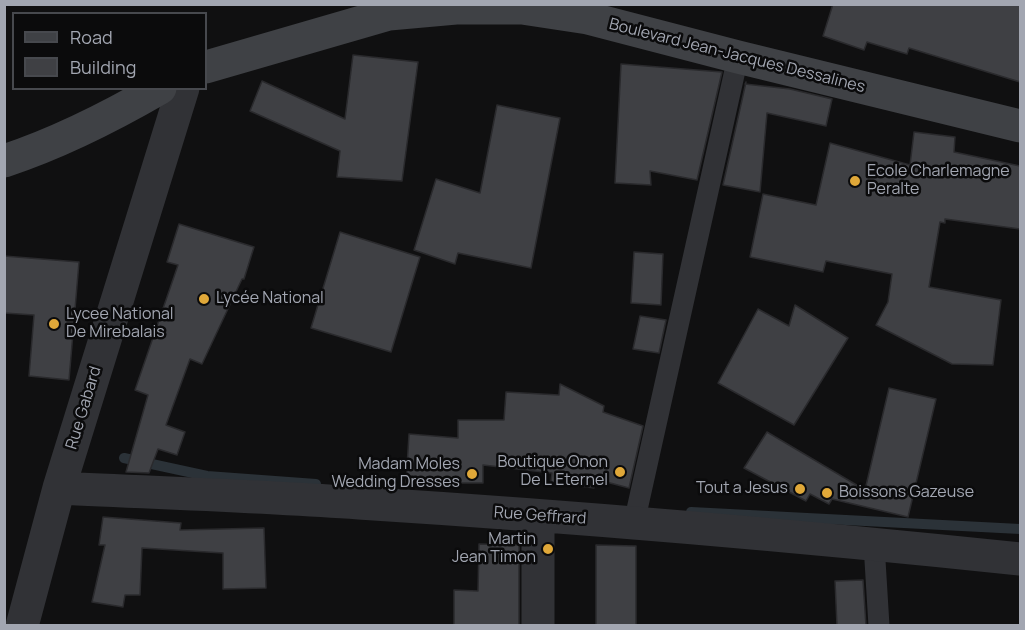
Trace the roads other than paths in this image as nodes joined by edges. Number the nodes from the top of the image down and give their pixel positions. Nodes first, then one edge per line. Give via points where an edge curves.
1 (738, 57) junction
2 (207, 67) edge
3 (157, 90) edge
4 (182, 90) edge
5 (1020, 126) edge
6 (4, 161) edge
7 (59, 488) junction
8 (538, 516) junction
9 (634, 523) junction
10 (874, 544) junction
11 (1020, 559) edge
12 (22, 626) edge
13 (538, 626) edge
14 (879, 626) edge

1 - 2 main road, Boulevard Jean-Jacques Dessalines via 588,18 522,8 456,8 389,14
1 - 5 main road, Boulevard Jean-Jacques Dessalines
1 - 9 lane
3 - 6 main road via 115,115
4 - 7 street, Rue Gabard
7 - 8 street, Rue Geffrard via 357,502
7 - 12 street, Rue Gabard
8 - 9 street, Rue Geffrard
8 - 13 street
9 - 10 street, Rue Geffrard
10 - 11 street, Rue Geffrard
10 - 14 lane

